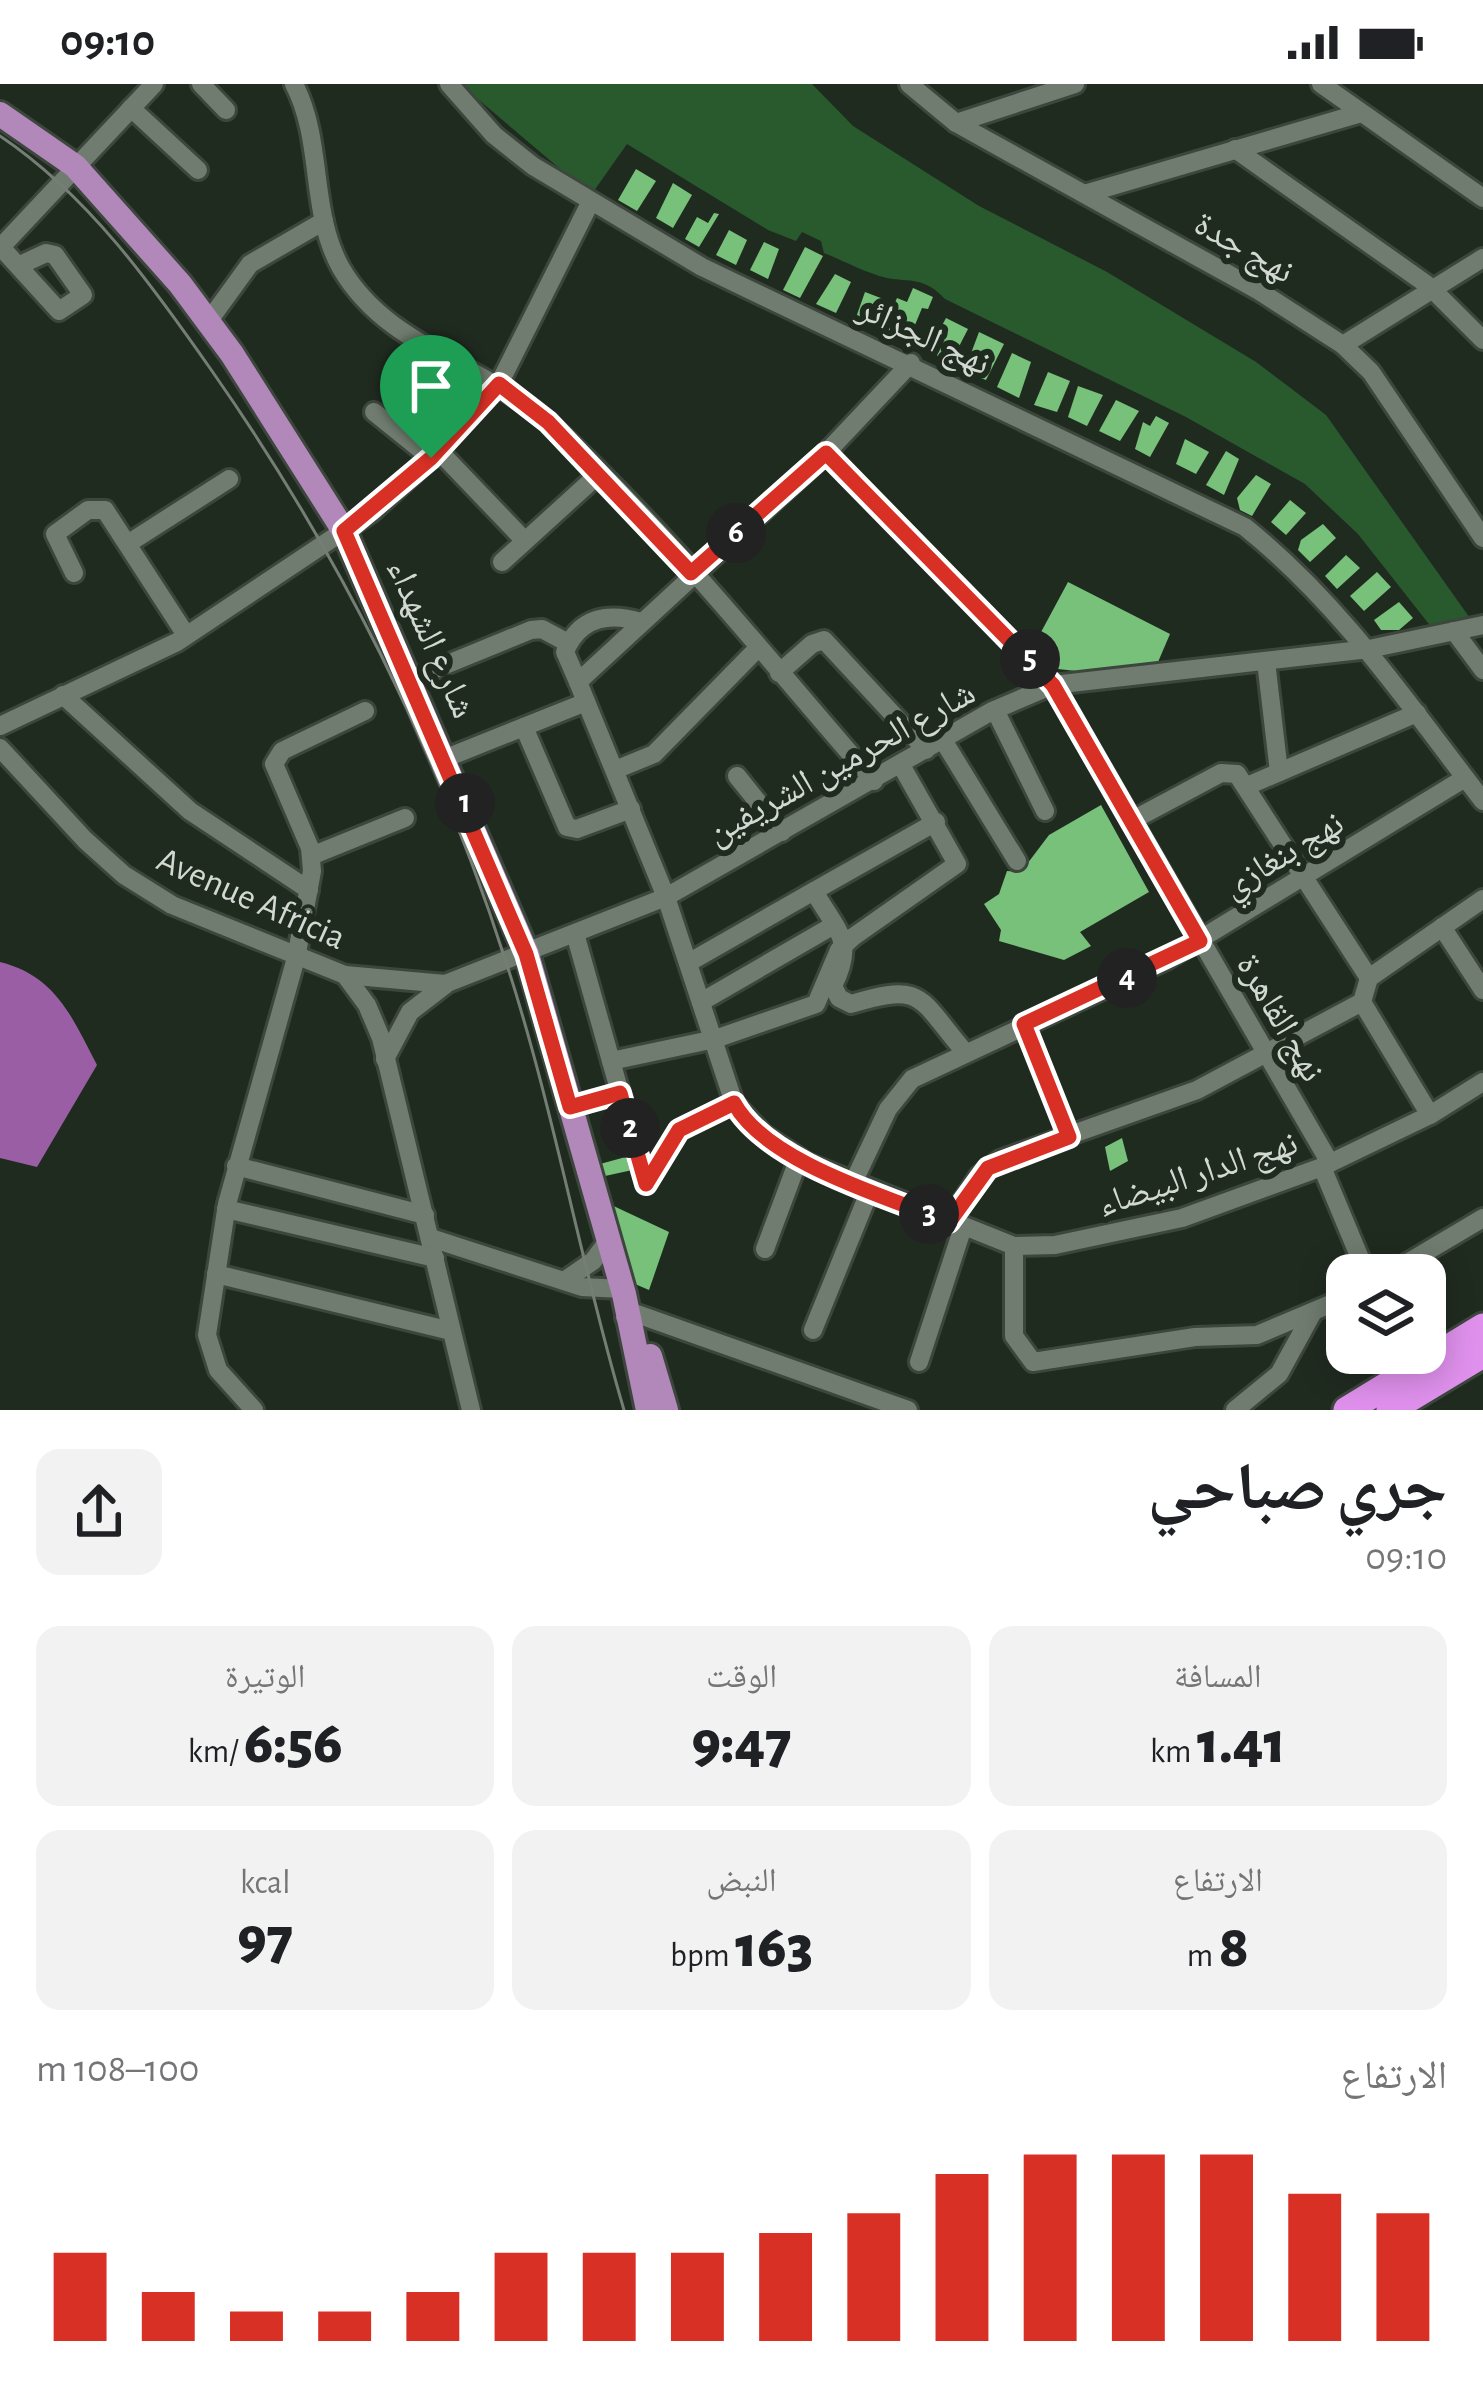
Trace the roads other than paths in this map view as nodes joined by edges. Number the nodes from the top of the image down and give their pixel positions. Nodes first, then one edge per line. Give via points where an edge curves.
1 (154, 84) edge
2 (201, 84) edge
3 (294, 84) edge
4 (448, 84) edge
5 (909, 84) edge
6 (1075, 84) edge
7 (1321, 84) edge
8 (131, 108) junction
9 (226, 110) dead end
10 (1361, 113) junction
11 (0, 114) edge
12 (956, 123) junction
13 (1235, 149) junction
14 (75, 166) junction
15 (199, 170) dead end
16 (1088, 194) junction
17 (1483, 198) edge
18 (590, 202) junction
19 (324, 221) junction
20 (0, 247) edge
21 (1483, 258) edge
22 (20, 266) dead end
23 (1429, 286) junction
24 (208, 322) junction
25 (1483, 340) edge
26 (1342, 345) junction
27 (911, 363) junction
28 (499, 384) junction
29 (374, 412) dead end
30 (826, 453) junction
31 (435, 454) junction
32 (600, 473) junction
33 (229, 479) dead end
34 (344, 531) junction
35 (1483, 538) edge
36 (525, 542) junction
37 (129, 543) junction
38 (502, 562) dead end
39 (74, 573) dead end
40 (691, 573) junction
41 (640, 622) junction
42 (1483, 625) edge
43 (1454, 631) junction
44 (186, 635) junction
45 (568, 643) junction
46 (1369, 649) junction
47 (758, 650) junction
48 (1266, 661) junction
49 (1483, 670) edge
50 (779, 673) junction
51 (411, 679) junction
52 (578, 682) junction
53 (1053, 685) junction
54 (63, 695) junction
55 (586, 702) junction
56 (995, 710) junction
57 (365, 711) dead end
58 (1417, 713) junction
59 (0, 726) edge
60 (524, 727) junction
61 (935, 745) junction
62 (0, 748) edge
63 (446, 758) junction
64 (902, 765) junction
65 (615, 770) junction
66 (1279, 772) junction
67 (737, 776) dead end
68 (1465, 778) junction
69 (874, 781) junction
70 (1247, 786) junction
71 (1483, 801) edge
72 (631, 809) junction
73 (1045, 811) dead end
74 (405, 818) dead end
75 (936, 821) junction
76 (1131, 821) junction
77 (782, 832) junction
78 (311, 856) junction
79 (1017, 861) dead end
80 (1306, 879) junction
81 (309, 890) junction
82 (814, 891) junction
83 (666, 897) junction
84 (1483, 899) edge
85 (834, 925) junction
86 (1442, 927) junction
87 (576, 937) junction
88 (1200, 941) junction
89 (845, 944) junction
90 (526, 954) junction
91 (296, 958) junction
92 (688, 962) junction
93 (345, 975) junction
94 (1369, 978) junction
95 (446, 984) junction
96 (1483, 990) edge
97 (701, 1002) junction
98 (1362, 1002) junction
99 (1024, 1024) junction
100 (715, 1039) junction
101 (964, 1051) junction
102 (1265, 1058) junction
103 (385, 1059) junction
104 (611, 1061) junction
105 (1483, 1082) edge
106 (620, 1093) junction
107 (734, 1103) junction
108 (570, 1107) junction
109 (1430, 1115) junction
110 (1069, 1137) junction
111 (799, 1158) junction
112 (1326, 1165) junction
113 (236, 1166) junction
114 (862, 1186) junction
115 (226, 1209) junction
116 (425, 1215) junction
117 (1483, 1218) edge
118 (956, 1225) junction
119 (431, 1238) junction
120 (608, 1241) junction
121 (1014, 1246) junction
122 (765, 1249) dead end
123 (1359, 1254) edge
124 (1422, 1254) edge
125 (435, 1258) junction
126 (216, 1274) junction
127 (564, 1281) junction
128 (627, 1304) junction
129 (1326, 1307) edge
130 (1312, 1314) junction
131 (1483, 1327) edge
132 (813, 1330) dead end
133 (451, 1331) junction
134 (1257, 1334) junction
135 (1483, 1354) edge
136 (919, 1362) dead end
137 (1279, 1374) junction
138 (254, 1410) edge
139 (471, 1410) edge
140 (648, 1410) edge
141 (666, 1410) edge
142 (908, 1410) edge
143 (1235, 1410) edge
144 (1347, 1410) edge
145 (1390, 1410) edge

1 - 8 street
2 - 9 street
3 - 19 street
4 - 18 street, نهج الجزائر via 494,135
5 - 12 street, نهج جدة
6 - 12 street
7 - 10 street
8 - 14 street
8 - 15 street
10 - 13 street
10 - 17 street
11 - 14 main road, شارع الشهداء
12 - 16 street, نهج جدة
13 - 16 street
13 - 23 street
14 - 20 street
14 - 24 main road, شارع الشهداء
16 - 26 street, نهج جدة
18 - 27 street, نهج الجزائر via 702,268
18 - 28 street
19 - 24 street via 250,264
19 - 28 street via 340,266 386,321
20 - 22 street
21 - 23 street
23 - 25 street
23 - 26 street
24 - 34 main road, شارع الشهداء
26 - 35 street, نهج جدة via 1371,371
27 - 30 street
27 - 46 street, نهج الجزائر via 1246,527
28 - 31 street
28 - 32 street
29 - 31 street
30 - 40 street
30 - 53 street, نهج القاهرة
31 - 34 street
31 - 36 street
32 - 36 street
32 - 40 street
33 - 37 street
34 - 44 street
34 - 51 main road, شارع الشهداء
36 - 38 street
37 - 39 street via 106,510 88,510 55,534
37 - 44 street
40 - 41 street
40 - 47 street
41 - 45 street via 604,616
41 - 52 street
42 - 43 street, شارع الحرمين الشريفين
43 - 46 street, شارع الحرمين الشريفين
43 - 49 street
44 - 54 street
45 - 51 street via 531,630
45 - 52 street
46 - 48 street, شارع الحرمين الشريفين
46 - 58 street, نهج الجزائر
47 - 50 street
47 - 65 street via 654,754
48 - 53 street, شارع الحرمين الشريفين
48 - 66 street
50 - 61 street via 824,640
50 - 69 street
51 - 63 main road, شارع الشهداء
52 - 55 street
53 - 56 street, شارع الحرمين الشريفين
53 - 76 street, نهج القاهرة
54 - 59 street
54 - 81 street via 190,811
55 - 60 street
55 - 65 street
56 - 61 street, شارع الحرمين الشريفين
56 - 73 street
57 - 78 street via 276,757
58 - 66 street
58 - 68 street, نهج الجزائر
60 - 63 street
60 - 72 street via 567,826 577,830
61 - 64 street, شارع الحرمين الشريفين
61 - 79 street
62 - 91 street, Avenue Africia via 124,875 172,905
63 - 90 main road, شارع الشهداء
64 - 69 street, شارع الحرمين الشريفين
64 - 75 street
65 - 72 street
66 - 70 street
67 - 77 street
68 - 71 street, نهج الجزائر
68 - 80 street, نهج بنغازي
69 - 77 street, شارع الحرمين الشريفين
70 - 76 street via 1230,770 1221,772
70 - 80 street
72 - 83 street
74 - 78 street
75 - 82 street
75 - 89 street via 957,864
76 - 88 street, نهج القاهرة
77 - 83 street, شارع الحرمين الشريفين
78 - 81 street
80 - 88 street, نهج بنغازي
80 - 94 street
81 - 91 street
82 - 85 street
82 - 92 street
83 - 87 street, شارع الحرمين الشريفين
83 - 92 street
84 - 86 street
85 - 89 street
85 - 97 street
86 - 94 street
86 - 96 street
87 - 90 street, شارع الحرمين الشريفين
87 - 104 street
88 - 99 street, نهج بنغازي
88 - 102 street, نهج القاهرة
89 - 100 street via 816,1004
89 - 101 street via 833,986 838,998 851,1004 915,994
90 - 95 street, Avenue Africia
90 - 108 main road, شارع الشهداء
91 - 93 street, Avenue Africia
91 - 113 street
92 - 97 street
93 - 95 street, Avenue Africia
93 - 103 street via 376,1022
94 - 98 street
95 - 103 street via 410,1012
97 - 100 street
98 - 102 street
98 - 109 street
99 - 101 street, نهج بنغازي
99 - 110 street
100 - 104 street
100 - 107 street
101 - 114 street, نهج بنغازي via 899,1090
102 - 110 street
102 - 112 street, نهج القاهرة
103 - 116 street
104 - 106 street
105 - 109 street, نهج الدار البيضاء
106 - 107 street via 646,1184 679,1130
106 - 108 street
107 - 111 street, نهج الدار البيضاء
108 - 120 main road, شارع الشهداء
109 - 112 street, نهج الدار البيضاء
110 - 118 street via 988,1168
111 - 114 street, نهج الدار البيضاء
111 - 122 street
112 - 121 street, نهج الدار البيضاء via 1125,1234
112 - 123 street, نهج القاهرة
113 - 115 street
113 - 116 street
114 - 118 street, نهج الدار البيضاء
114 - 132 street, نهج بنغازي
115 - 125 street
115 - 126 street
116 - 119 street
117 - 124 street
118 - 121 street, نهج الدار البيضاء
118 - 136 street
119 - 125 street
119 - 127 street
120 - 127 street
120 - 128 main road, شارع الشهداء
121 - 134 street via 1013,1336 1033,1362
125 - 133 street
126 - 133 street
126 - 138 street via 208,1345 227,1385
127 - 128 street
128 - 140 main road, شارع الشهداء
128 - 141 main road, شارع الشهداء
128 - 142 street
129 - 130 street
130 - 134 street
130 - 137 street
131 - 144 highway
133 - 139 street
134 - 137 street
135 - 145 highway
137 - 143 street

